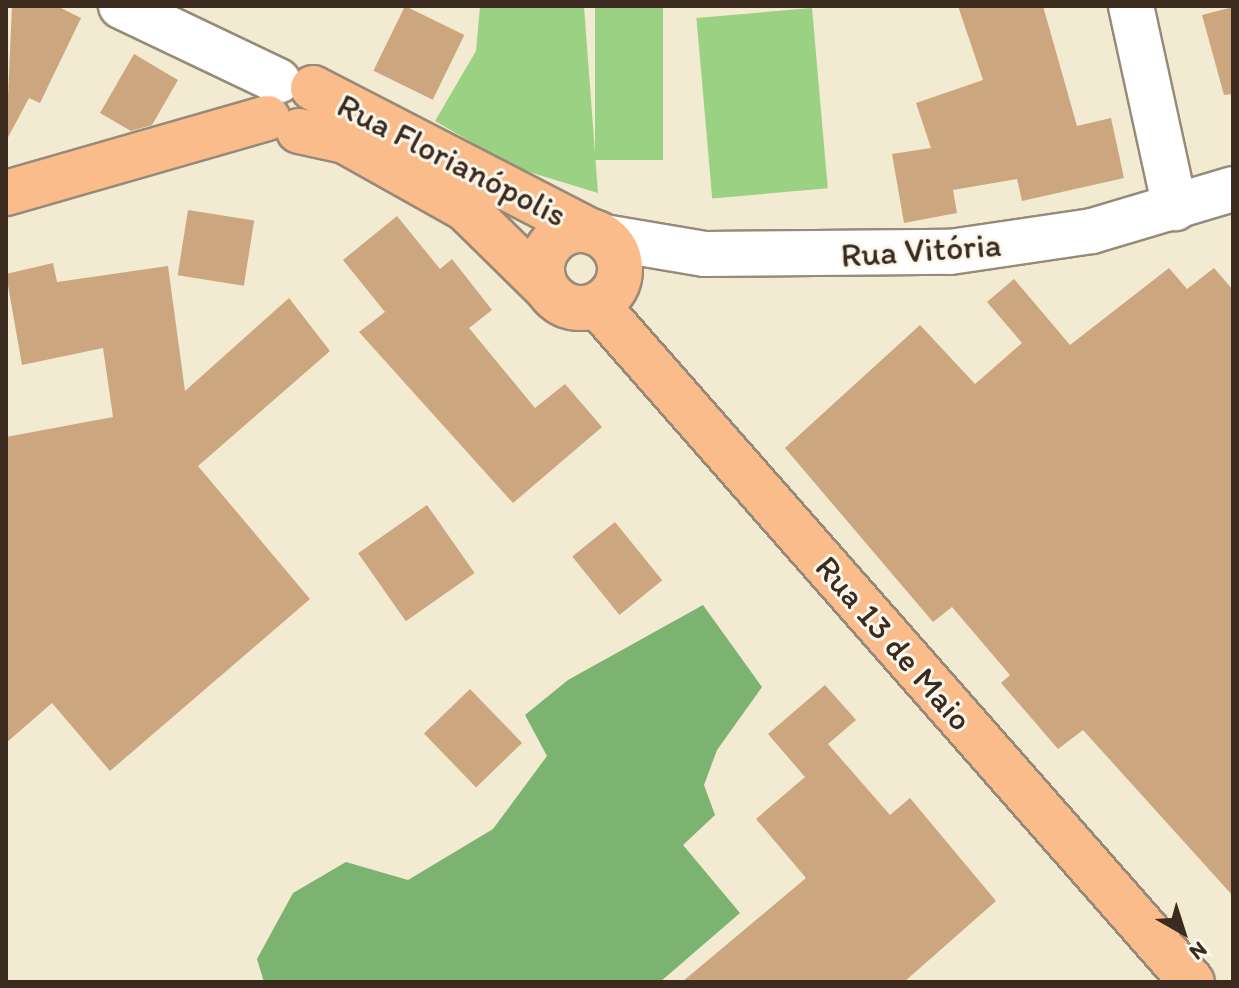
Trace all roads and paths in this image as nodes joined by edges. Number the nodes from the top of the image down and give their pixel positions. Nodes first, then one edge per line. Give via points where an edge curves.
1 (121, 6) edge
2 (1131, 6) edge
3 (289, 105) junction
4 (1233, 189) edge
5 (6, 193) edge
6 (1175, 208) junction
7 (598, 234) junction
8 (546, 288) junction
9 (597, 305) junction
10 (1192, 982) edge

1 - 3 street, Rua Florianópolis
2 - 6 street
3 - 5 main road
3 - 7 main road, Rua Florianópolis
3 - 8 main road, Rua Florianópolis via 466,209
4 - 6 street, Rua Vitória
6 - 7 street, Rua Vitória via 1092,231 936,252 705,254
7 - 8 main road via 555,240 542,262
7 - 9 main road via 620,271 611,294
8 - 9 main road via 564,305
9 - 10 main road, Rua 13 de Maio

